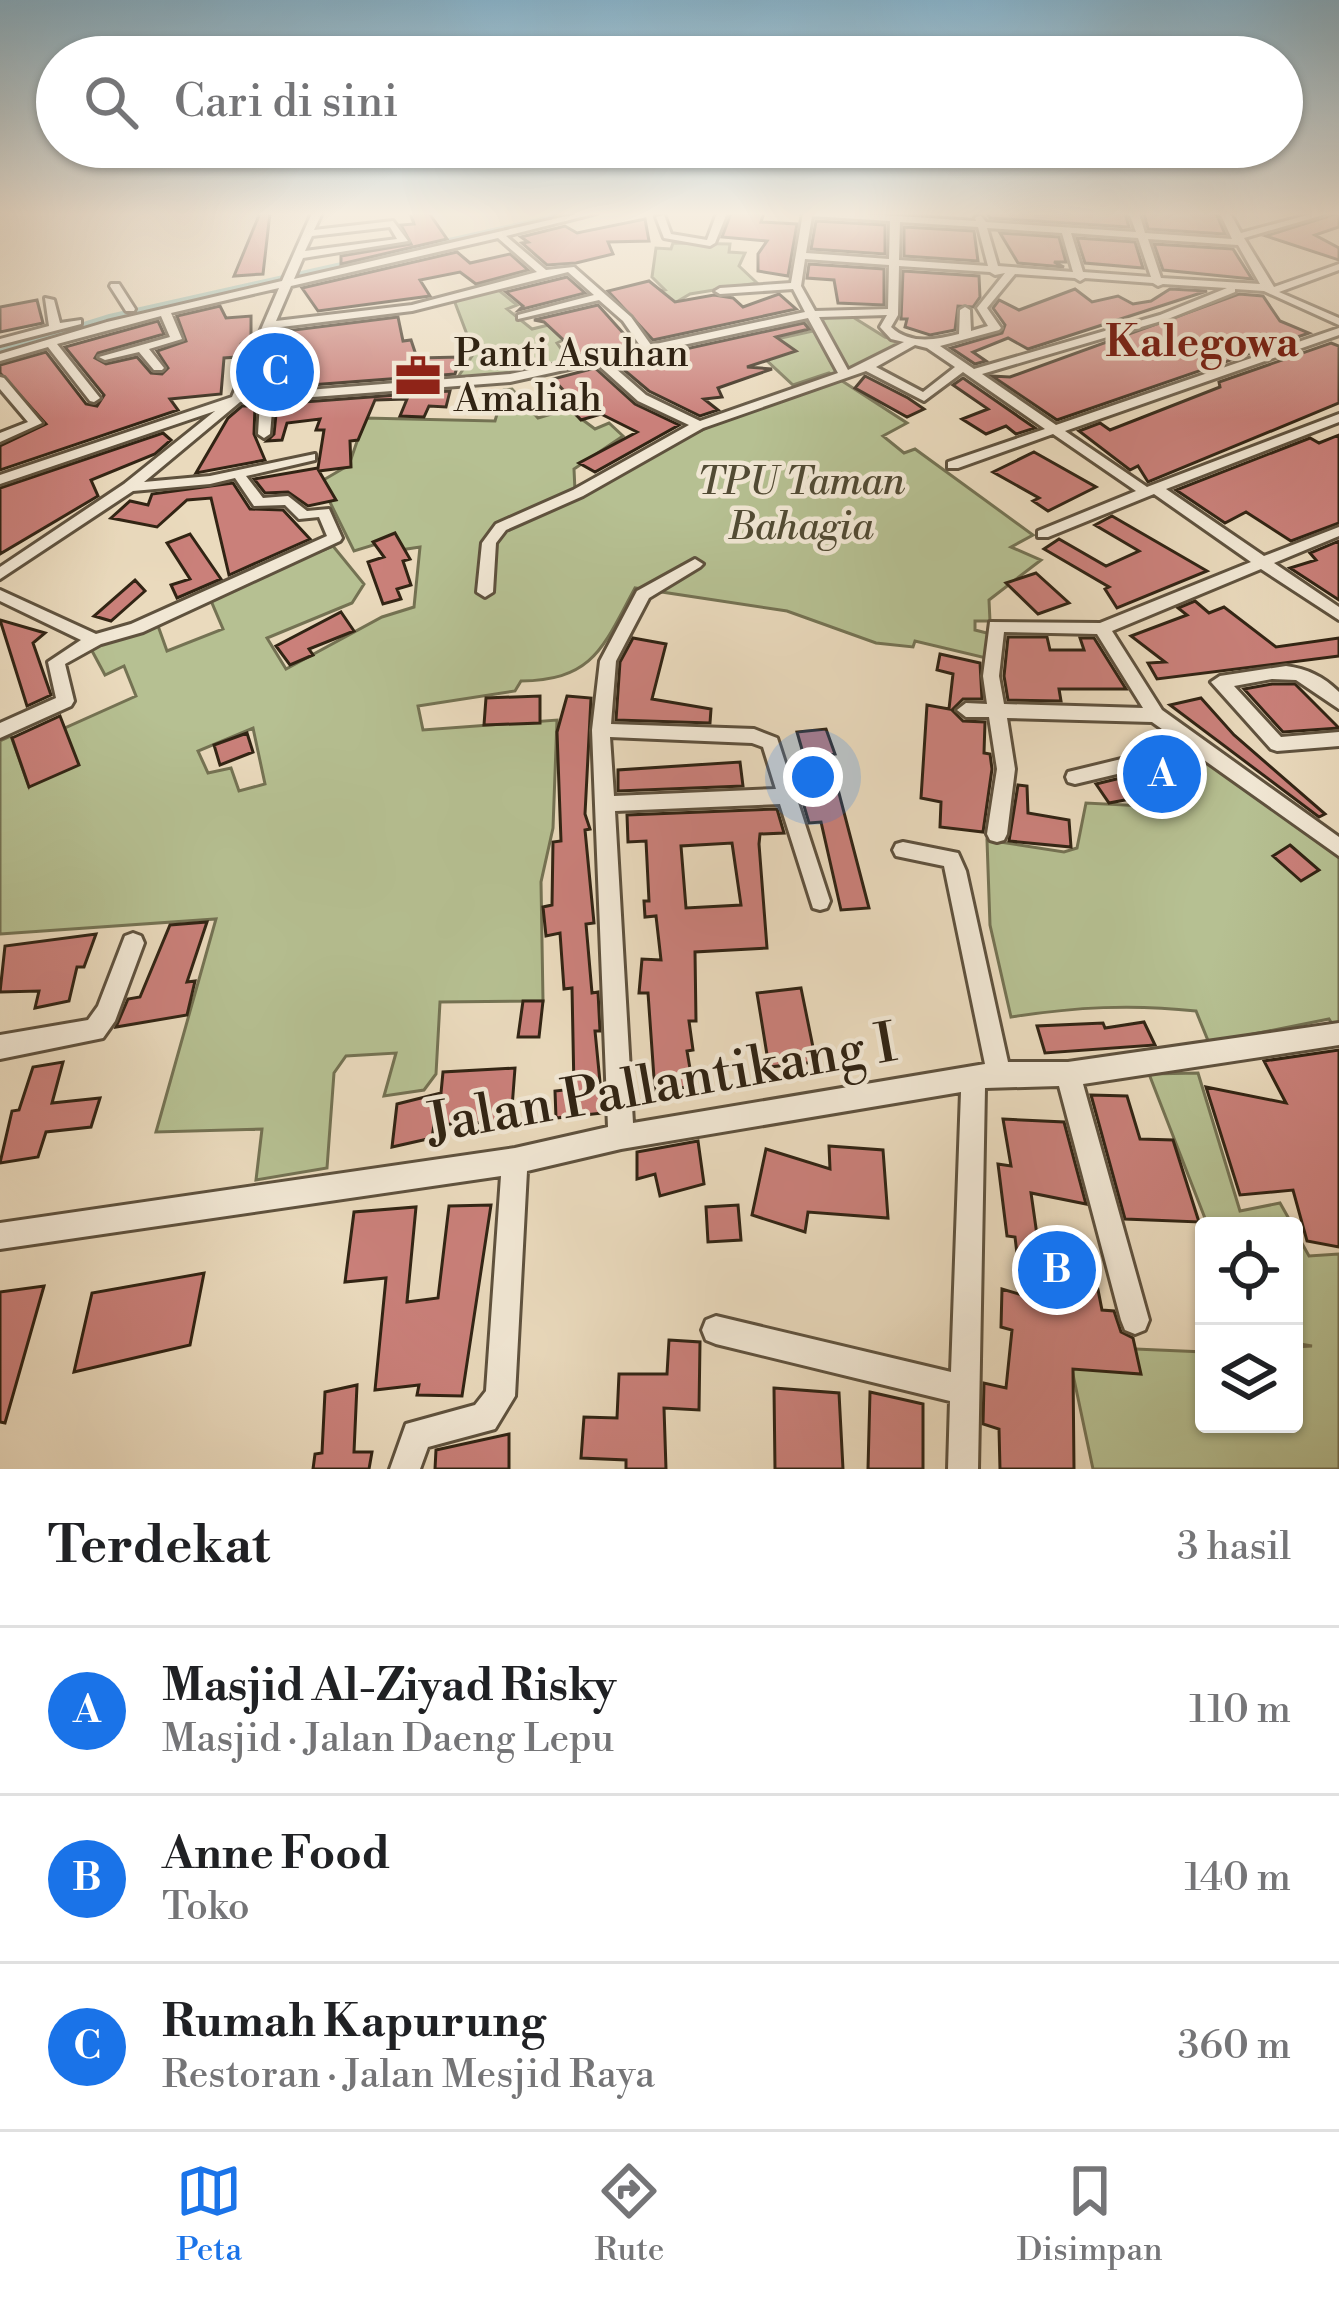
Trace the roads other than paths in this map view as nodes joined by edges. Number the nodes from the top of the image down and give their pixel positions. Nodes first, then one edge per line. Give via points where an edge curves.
1 (268, 282) edge
2 (274, 282) edge
3 (289, 282) edge
4 (512, 282) edge
5 (582, 282) edge
6 (797, 282) edge
7 (894, 282) edge
8 (1003, 282) edge
9 (1135, 282) edge
10 (1265, 282) edge
11 (1295, 282) edge
12 (1158, 283) joint
13 (116, 286) dead end
14 (796, 286) junction
15 (1234, 289) junction
16 (1270, 290) junction
17 (720, 291) dead end
18 (599, 297) junction
19 (49, 300) dead end
20 (130, 309) junction
21 (965, 310) dead end
22 (165, 311) junction
23 (893, 312) junction
24 (812, 314) junction
25 (522, 317) dead end
26 (1339, 322) edge
27 (273, 325) junction
28 (55, 327) junction
29 (1339, 332) edge
30 (965, 336) junction
31 (0, 342) edge
32 (50, 342) junction
33 (911, 343) junction
34 (931, 346) junction
35 (142, 348) junction
36 (650, 351) junction
37 (105, 356) dead end
38 (0, 358) edge
39 (601, 362) junction
40 (158, 368) dead end
41 (868, 368) junction
42 (968, 370) junction
43 (845, 375) junction
44 (0, 381) edge
45 (267, 396) junction
46 (94, 398) dead end
47 (237, 399) junction
48 (1339, 418) edge
49 (698, 425) junction
50 (1057, 430) junction
51 (264, 434) dead end
52 (0, 438) edge
53 (310, 458) dead end
54 (953, 465) dead end
55 (238, 475) junction
56 (0, 480) edge
57 (129, 487) junction
58 (1151, 490) junction
59 (1339, 531) edge
60 (1042, 534) dead end
61 (1264, 561) junction
62 (695, 564) dead end
63 (0, 574) edge
64 (485, 592) dead end
65 (0, 595) edge
66 (1339, 615) edge
67 (1102, 629) junction
68 (95, 640) junction
69 (1339, 673) edge
70 (1318, 677) junction
71 (1339, 703) edge
72 (966, 710) dead end
73 (995, 715) junction
74 (1156, 715) junction
75 (601, 730) junction
76 (0, 731) edge
77 (1339, 739) edge
78 (1196, 748) junction
79 (1075, 777) dead end
80 (787, 796) junction
81 (607, 804) junction
82 (997, 834) dead end
83 (1339, 848) edge
84 (903, 850) dead end
85 (820, 901) dead end
86 (133, 943) dead end
87 (1339, 1034) edge
88 (0, 1048) edge
89 (1068, 1074) junction
90 (986, 1077) junction
91 (621, 1137) junction
92 (515, 1161) junction
93 (0, 1236) edge
94 (1135, 1320) dead end
95 (716, 1330) dead end
96 (964, 1390) junction
97 (405, 1469) edge
98 (963, 1469) edge

1 - 20 street
2 - 22 street
3 - 27 street
4 - 27 street via 412,308
5 - 18 street
6 - 14 street
7 - 23 street
8 - 30 street via 982,308 995,328
9 - 12 street
10 - 16 street
11 - 16 street
12 - 15 street
13 - 20 street
14 - 17 street
14 - 24 street
15 - 16 street
15 - 42 street
16 - 26 street
18 - 25 street
18 - 36 street
19 - 28 street
20 - 28 street
21 - 30 street
22 - 32 street
22 - 35 street via 176,339
23 - 24 street
23 - 33 street via 885,327
24 - 36 street
24 - 43 street
27 - 47 street
28 - 31 street
29 - 50 street
30 - 34 street
32 - 38 street
32 - 46 street
33 - 34 street
33 - 41 street
34 - 42 street
35 - 37 street
35 - 40 street
36 - 39 street
39 - 45 street via 455,384
39 - 49 street via 642,398
41 - 42 street via 924,397
41 - 43 street
42 - 50 street
43 - 49 street
44 - 52 street via 36,423
45 - 47 street
45 - 51 street
47 - 56 street
47 - 57 street
48 - 58 street
49 - 64 street via 501,526 489,543
50 - 54 street
50 - 58 street
53 - 55 street
55 - 57 street
55 - 68 street via 259,503 288,500 304,516 324,512 335,538
57 - 63 street
58 - 60 street
58 - 61 street
59 - 61 street
61 - 66 street
61 - 67 street
62 - 75 street via 643,595 629,615 608,662
65 - 68 street
67 - 73 street via 995,626
67 - 74 street
68 - 76 street via 56,662 65,701
69 - 70 street
70 - 71 street
70 - 77 street via 1302,671 1220,682 1277,744
72 - 73 street
73 - 74 street
73 - 82 street via 1006,769
74 - 78 street
75 - 80 street via 764,739 778,755
75 - 81 street
78 - 79 street
78 - 83 street
80 - 81 street
80 - 85 street
81 - 91 street
84 - 90 street via 951,859 956,871
86 - 88 street via 95,1030
87 - 89 street, Jalan Pallantikang I
89 - 90 street, Jalan Pallantikang I
89 - 94 street
90 - 91 street, Jalan Pallantikang I
90 - 96 street
91 - 92 street, Jalan Pallantikang I
92 - 93 street, Jalan Pallantikang I
92 - 97 street via 500,1396 484,1418 417,1435
95 - 96 street
96 - 98 street

